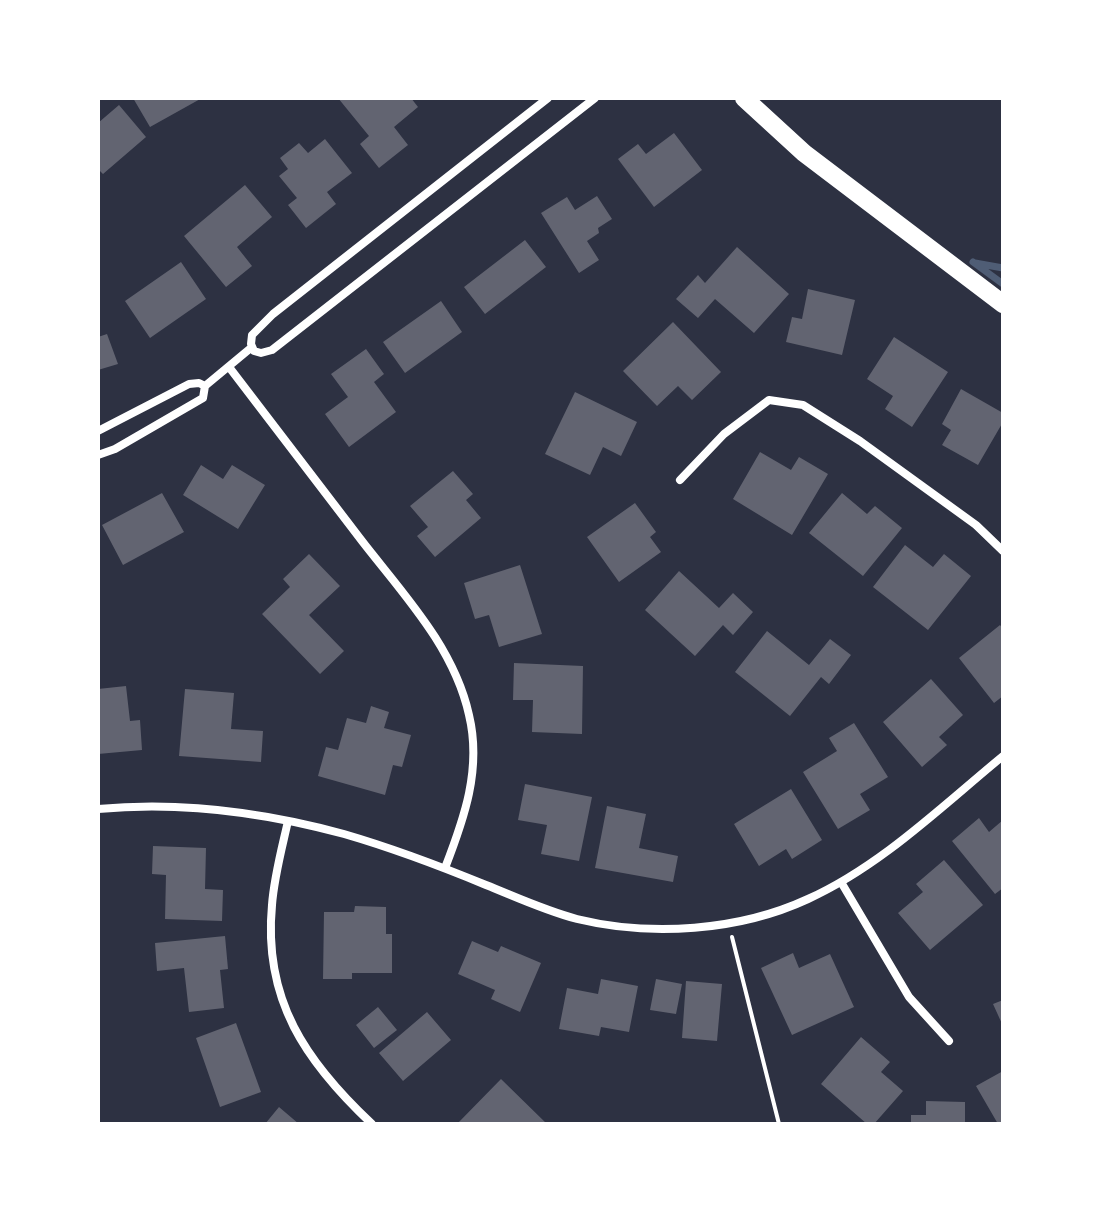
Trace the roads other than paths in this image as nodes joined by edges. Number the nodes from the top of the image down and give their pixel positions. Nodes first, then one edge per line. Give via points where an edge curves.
1 (548, 98) edge
2 (595, 98) edge
3 (744, 98) edge
4 (1003, 304) edge
5 (252, 347) junction
6 (229, 367) junction
7 (205, 386) junction
8 (98, 431) edge
9 (98, 455) edge
10 (680, 480) dead end
11 (1003, 551) edge
12 (1003, 756) edge
13 (98, 809) edge
14 (288, 821) junction
15 (445, 868) junction
16 (841, 882) junction
17 (949, 1041) dead end
18 (372, 1124) edge

1 - 5 street via 273,314 252,335
2 - 5 street via 272,350 261,353
3 - 4 main road via 804,153
5 - 6 street
6 - 7 street
6 - 15 street via 425,623 456,673 470,717 473,763 471,793
7 - 8 street via 189,384
7 - 9 street via 203,398
10 - 11 street via 724,434 769,400 803,405 923,485
12 - 16 street
13 - 14 street via 177,806
14 - 15 street
14 - 18 street via 272,905 277,982 298,1037 315,1063
15 - 16 street via 575,919 622,928 746,922
16 - 17 street via 909,997

